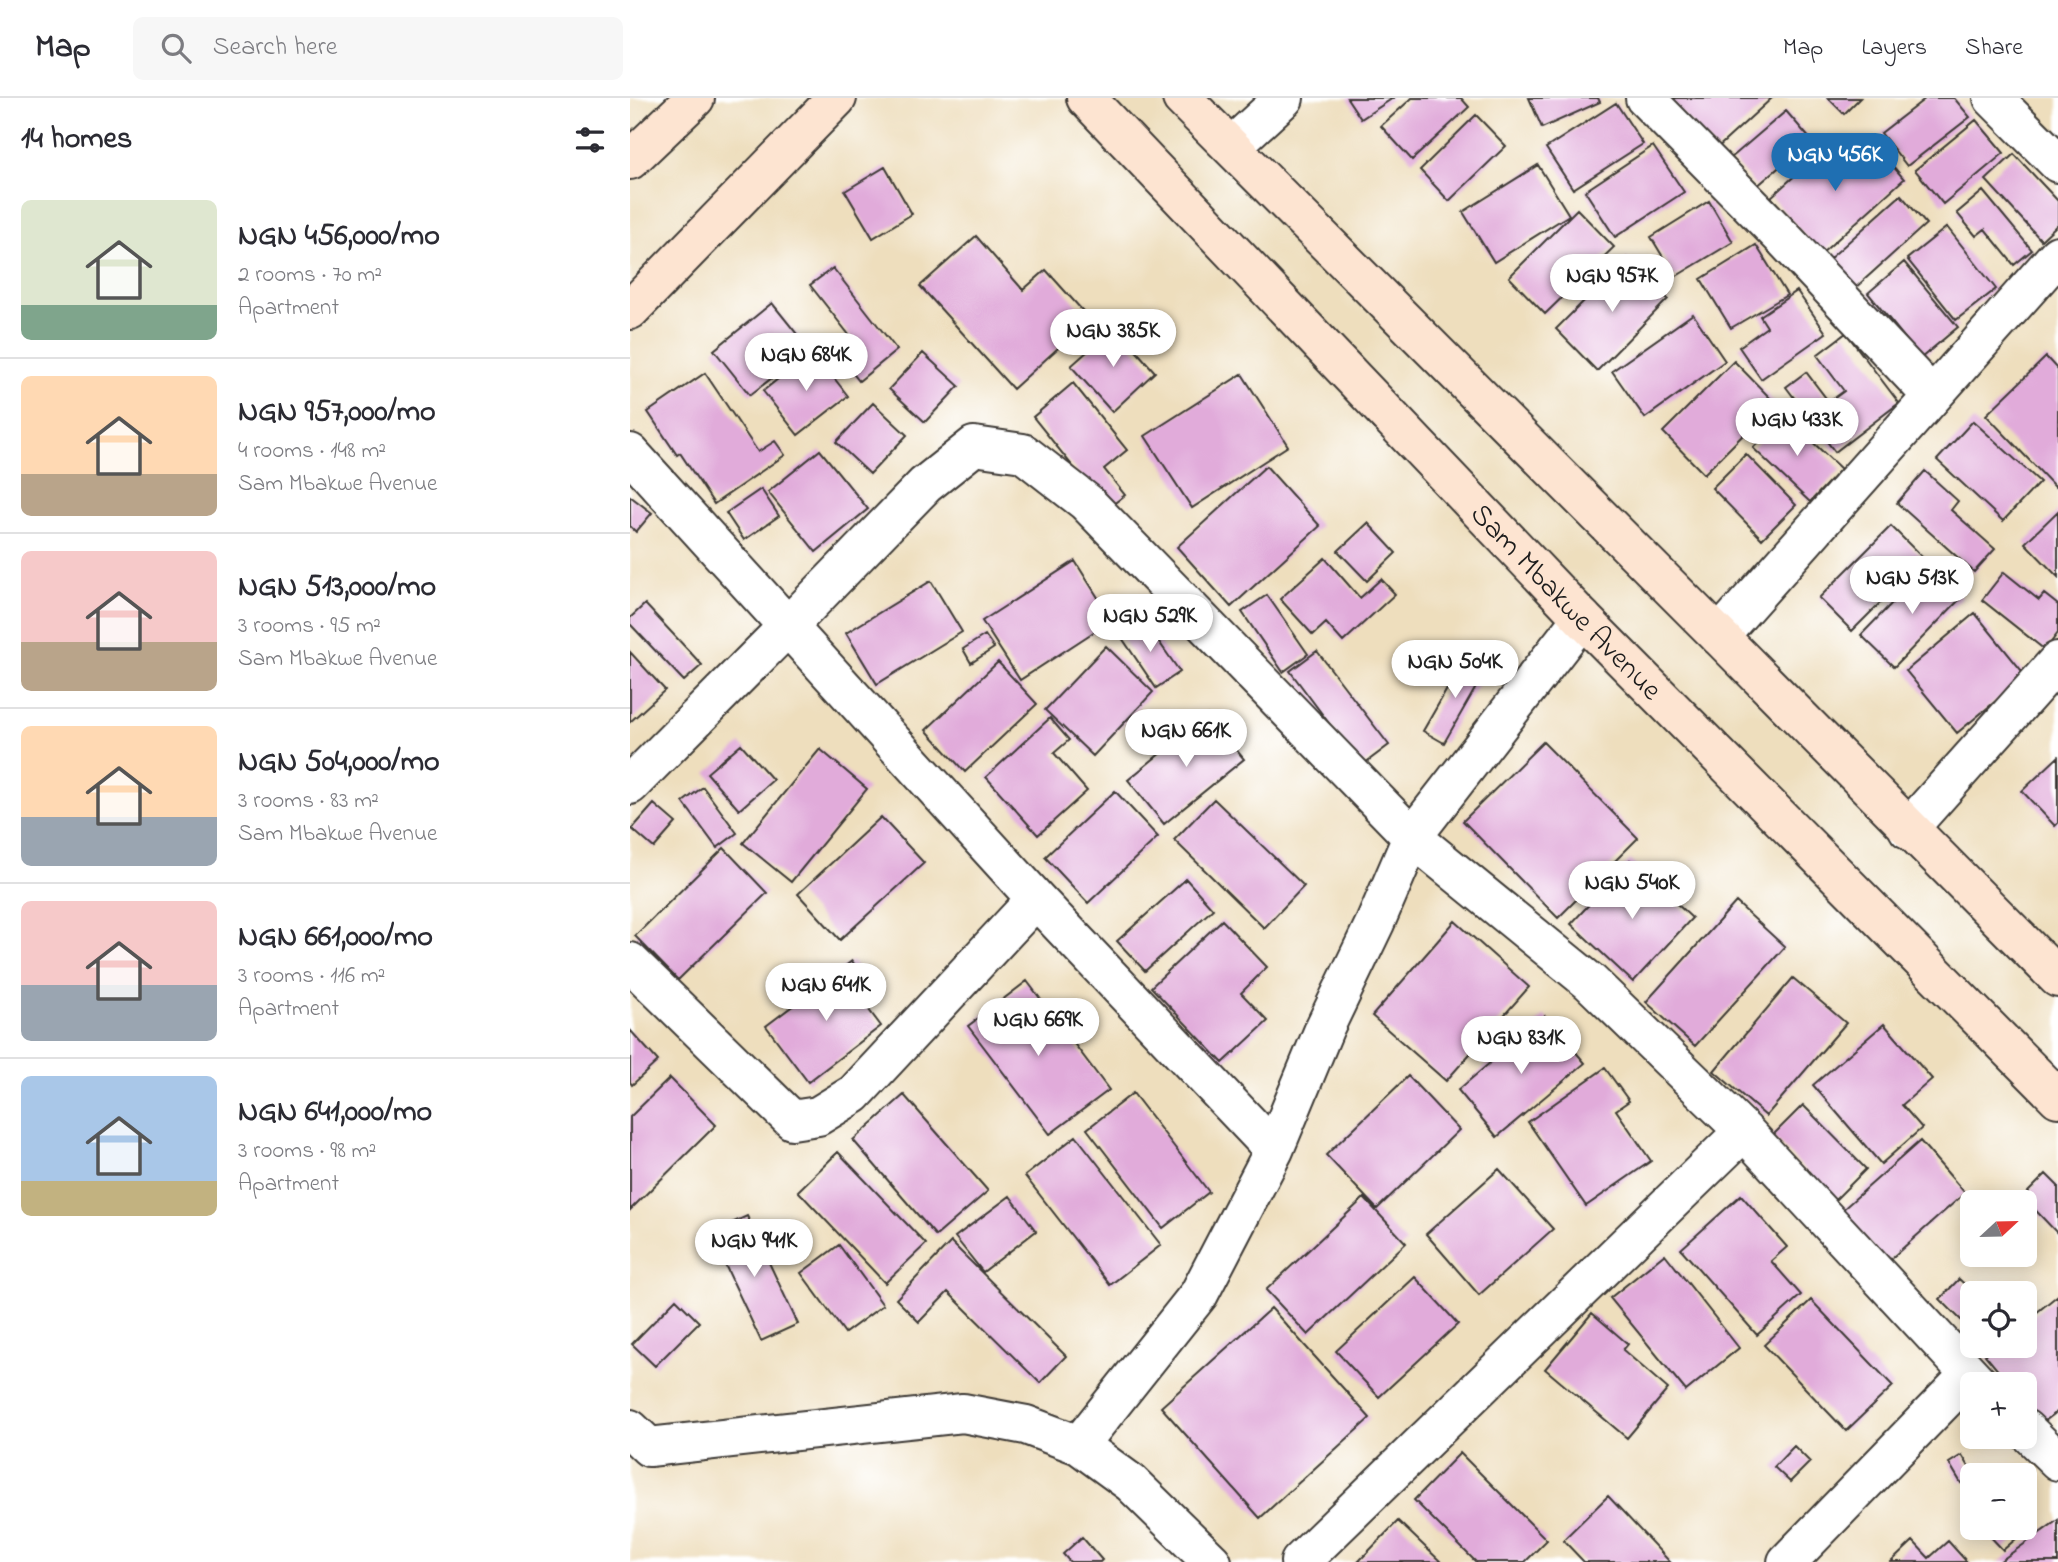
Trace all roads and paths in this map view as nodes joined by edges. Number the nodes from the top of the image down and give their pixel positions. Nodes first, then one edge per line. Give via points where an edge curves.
1 (695, 98) edge
2 (837, 98) edge
3 (1086, 98) edge
4 (1182, 98) edge
5 (1284, 98) edge
6 (1645, 98) edge
7 (1993, 98) edge
8 (1232, 146) junction
9 (630, 160) edge
10 (2058, 163) edge
11 (2058, 255) edge
12 (630, 310) edge
13 (1932, 396) junction
14 (630, 453) edge
15 (1582, 618) junction
16 (787, 627) junction
17 (1719, 636) junction
18 (2058, 661) edge
19 (630, 785) edge
20 (1908, 828) junction
21 (1412, 838) junction
22 (1036, 899) junction
23 (630, 962) edge
24 (2058, 978) edge
25 (2058, 1098) edge
26 (1744, 1131) junction
27 (1274, 1150) junction
28 (1967, 1372) edge
29 (1960, 1394) edge
30 (2037, 1441) edge
31 (1079, 1445) junction
32 (636, 1447) edge
33 (2058, 1461) edge
34 (1212, 1562) edge
35 (1300, 1562) edge
36 (1787, 1562) edge

1 - 9 main road
2 - 12 main road
3 - 15 main road, Sam Mbakwe Avenue
4 - 8 main road
5 - 8 street
6 - 13 street
7 - 10 street
8 - 17 main road
11 - 13 street
13 - 17 street
14 - 16 street
15 - 21 street
15 - 25 main road, Sam Mbakwe Avenue
16 - 19 street
16 - 21 street via 925,485 974,446 1023,453 1086,502
16 - 22 street
17 - 20 main road
18 - 20 street
20 - 24 main road
21 - 26 street via 1590,982
21 - 27 street
22 - 23 street via 854,1094 818,1116 792,1119
22 - 27 street
26 - 28 street
26 - 35 street
27 - 31 street via 1199,1294
29 - 36 street
30 - 33 street
31 - 32 street via 1026,1425 963,1413
31 - 34 street via 1131,1483

